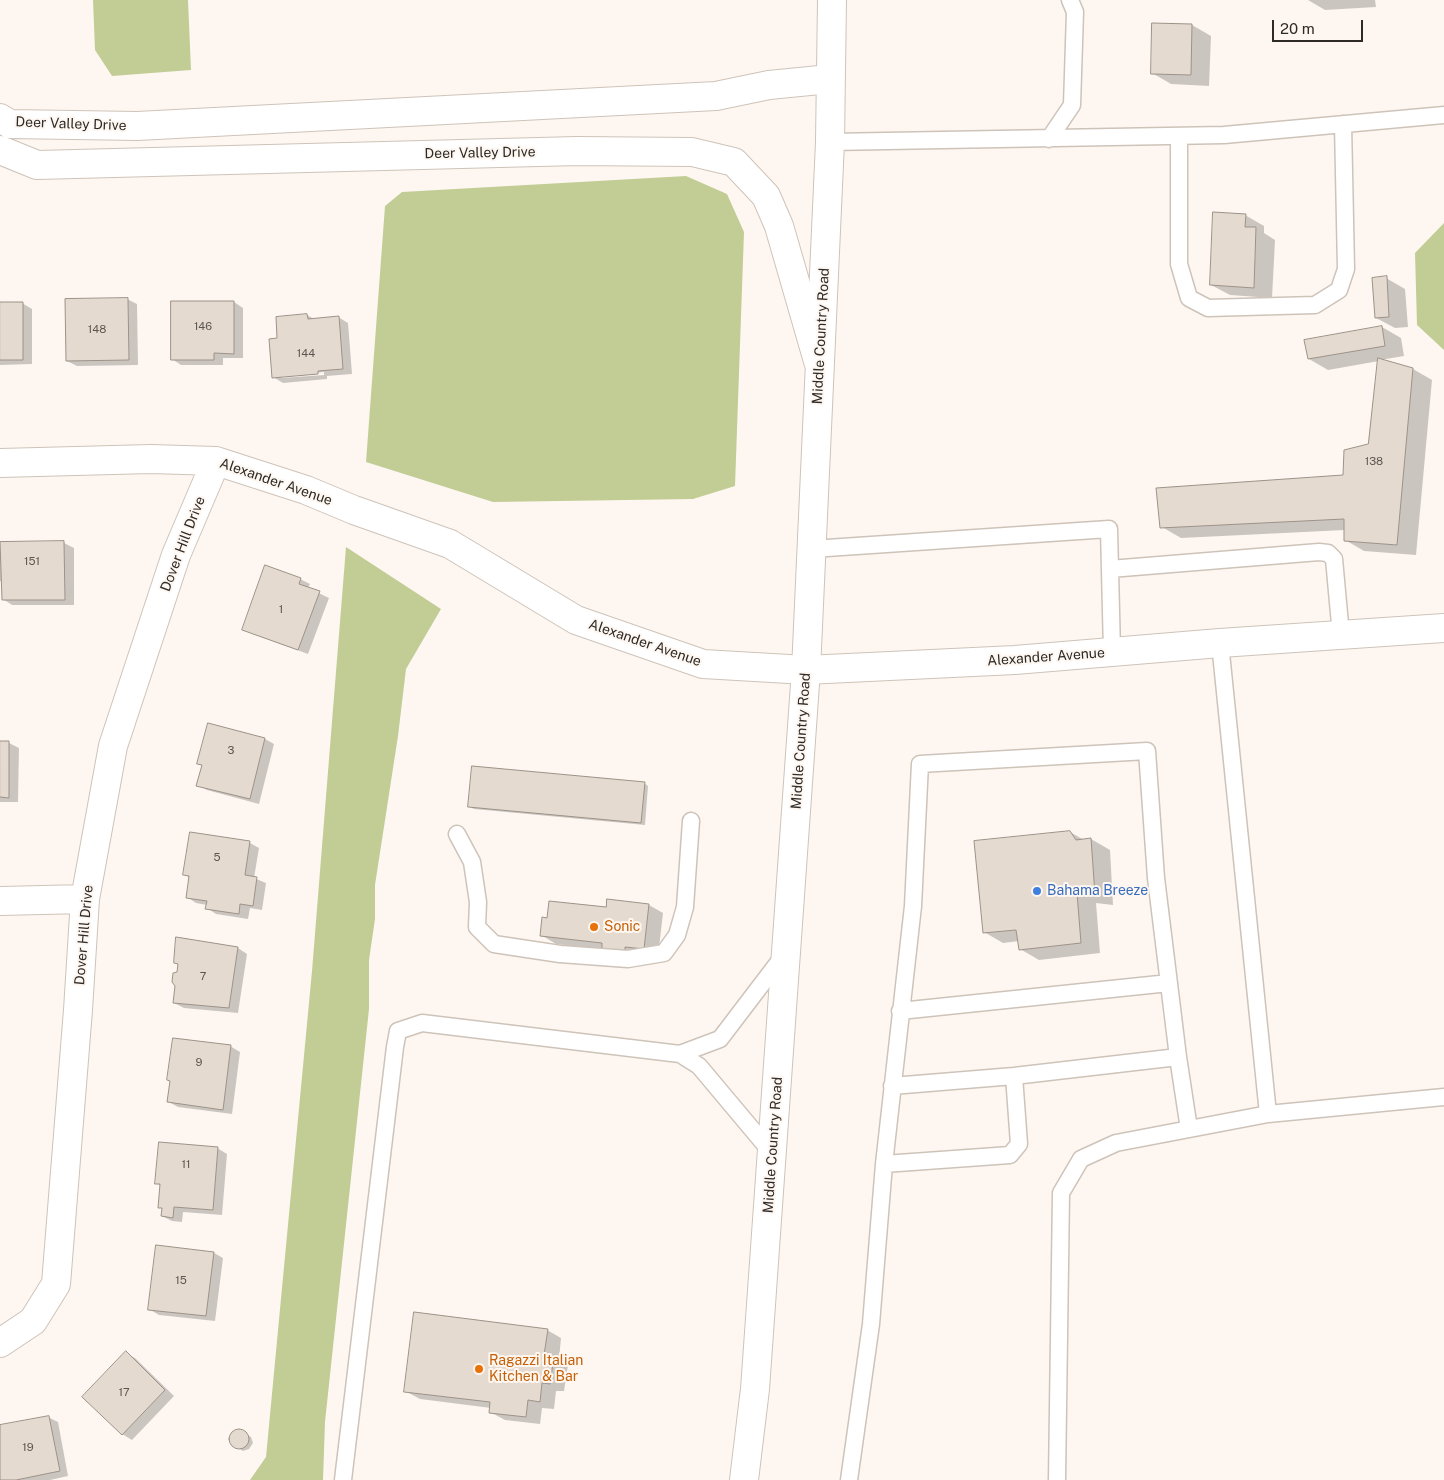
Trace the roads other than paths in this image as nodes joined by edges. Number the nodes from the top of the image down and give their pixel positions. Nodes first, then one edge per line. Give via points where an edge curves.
1 (832, 0) edge
2 (1070, 0) edge
3 (830, 79) junction
4 (1444, 115) edge
5 (0, 118) edge
6 (1343, 124) junction
7 (1179, 136) junction
8 (1049, 139) junction
9 (830, 142) junction
10 (0, 150) edge
11 (820, 367) junction
12 (216, 461) junction
13 (0, 462) edge
14 (812, 549) junction
15 (1110, 569) junction
16 (1444, 628) edge
17 (1341, 635) junction
18 (1220, 643) junction
19 (1112, 652) junction
20 (806, 670) junction
21 (691, 821) dead end
22 (456, 834) dead end
23 (85, 899) junction
24 (0, 901) edge
25 (786, 951) junction
26 (1169, 983) junction
27 (900, 1010) junction
28 (680, 1054) junction
29 (1178, 1057) junction
30 (1014, 1076) junction
31 (892, 1086) junction
32 (1444, 1097) edge
33 (1268, 1114) junction
34 (1188, 1129) junction
35 (772, 1153) junction
36 (884, 1164) junction
37 (0, 1343) edge
38 (342, 1480) edge
39 (744, 1480) edge
40 (849, 1480) edge
41 (1057, 1480) edge

1 - 3 street, Middle Country Road
2 - 8 lane via 1075,12 1072,105
3 - 5 street, Deer Valley Drive via 770,85 716,96 136,126 10,124
3 - 9 street, Middle Country Road
4 - 6 lane
6 - 7 lane via 1224,136
6 - 7 lane via 1346,270 1339,290 1315,306 1208,308 1189,298 1179,264
7 - 8 lane
8 - 9 lane
9 - 11 street, Middle Country Road
10 - 11 street, Deer Valley Drive via 37,165 578,151 692,152 734,162 766,196 779,226
11 - 14 street, Middle Country Road
12 - 13 street, Alexander Avenue
12 - 20 street, Alexander Avenue via 306,490 450,544 576,620 703,664
12 - 23 street, Dover Hill Drive via 176,554 113,746
14 - 15 lane via 1109,529
14 - 20 street, Middle Country Road
15 - 17 lane via 1328,553 1334,559
15 - 19 lane
16 - 17 street, Alexander Avenue
17 - 18 street, Alexander Avenue
18 - 19 street, Alexander Avenue
18 - 33 lane
19 - 20 street, Alexander Avenue
20 - 25 street, Middle Country Road
21 - 22 lane via 685,907 677,935 664,953 628,959 560,954 494,944 477,927 478,902 472,862
23 - 24 street
23 - 37 street, Dover Hill Drive via 56,1284 33,1321
25 - 28 lane via 720,1039
25 - 35 street, Middle Country Road
26 - 27 lane
26 - 27 lane via 1156,878 1147,751 920,764 913,906
26 - 29 lane
27 - 31 lane
28 - 35 lane via 699,1066
28 - 38 lane via 422,1024 398,1031
29 - 30 lane
29 - 34 lane
30 - 31 lane
30 - 36 lane via 1019,1144 1010,1155
31 - 36 lane
32 - 33 lane
33 - 34 lane
34 - 41 lane via 1116,1142 1081,1159 1061,1193
35 - 39 street, Middle Country Road via 755,1389
36 - 40 lane via 871,1324

